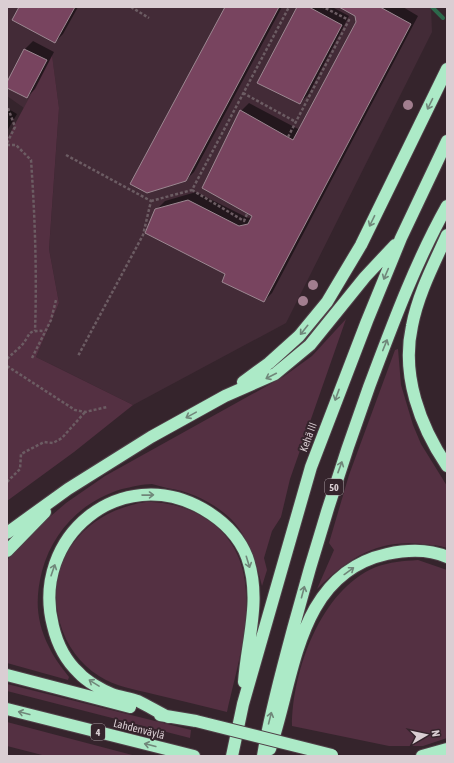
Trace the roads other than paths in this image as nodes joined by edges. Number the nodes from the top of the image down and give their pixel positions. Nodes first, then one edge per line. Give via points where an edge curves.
1 (447, 69) edge
2 (447, 140) edge
3 (447, 206) edge
4 (447, 235) edge
5 (401, 238) junction
6 (225, 396) junction
7 (447, 466) edge
8 (68, 489) junction
9 (7, 534) edge
10 (7, 551) edge
11 (447, 557) edge
12 (7, 675) edge
13 (243, 704) junction
14 (7, 709) edge
15 (168, 717) junction
16 (447, 749) edge
17 (191, 755) edge
18 (335, 755) edge
19 (232, 756) edge
20 (263, 756) edge
21 (268, 756) edge
22 (422, 756) edge

1 -> 6 highway via 360,245 327,302 300,336 269,364
2 - 5 highway, Kehä III
20 -> 3 highway, 50 via 314,549 337,475 382,353 435,228
4 - 7 highway via 423,290 411,326 409,363 414,399 425,428
5 -> 6 highway via 365,277 310,346 275,374
5 -> 13 highway, Kehä III via 366,321 311,467
6 -> 8 highway via 145,440
8 - 9 highway
8 - 10 highway
21 -> 11 highway via 299,643 309,618 337,580 357,565 398,551 421,551
12 - 15 highway
15 -> 13 highway via 138,701 112,694 79,674 64,655 50,614 48,597 51,576 66,541 90,514 106,504 126,497 162,495 182,498 214,515 237,539 252,575 254,595 252,627 245,663
13 - 19 highway, Kehä III
17 -> 14 highway, Lahdenväylä / 4
15 - 18 highway, bridge
16 - 22 highway

